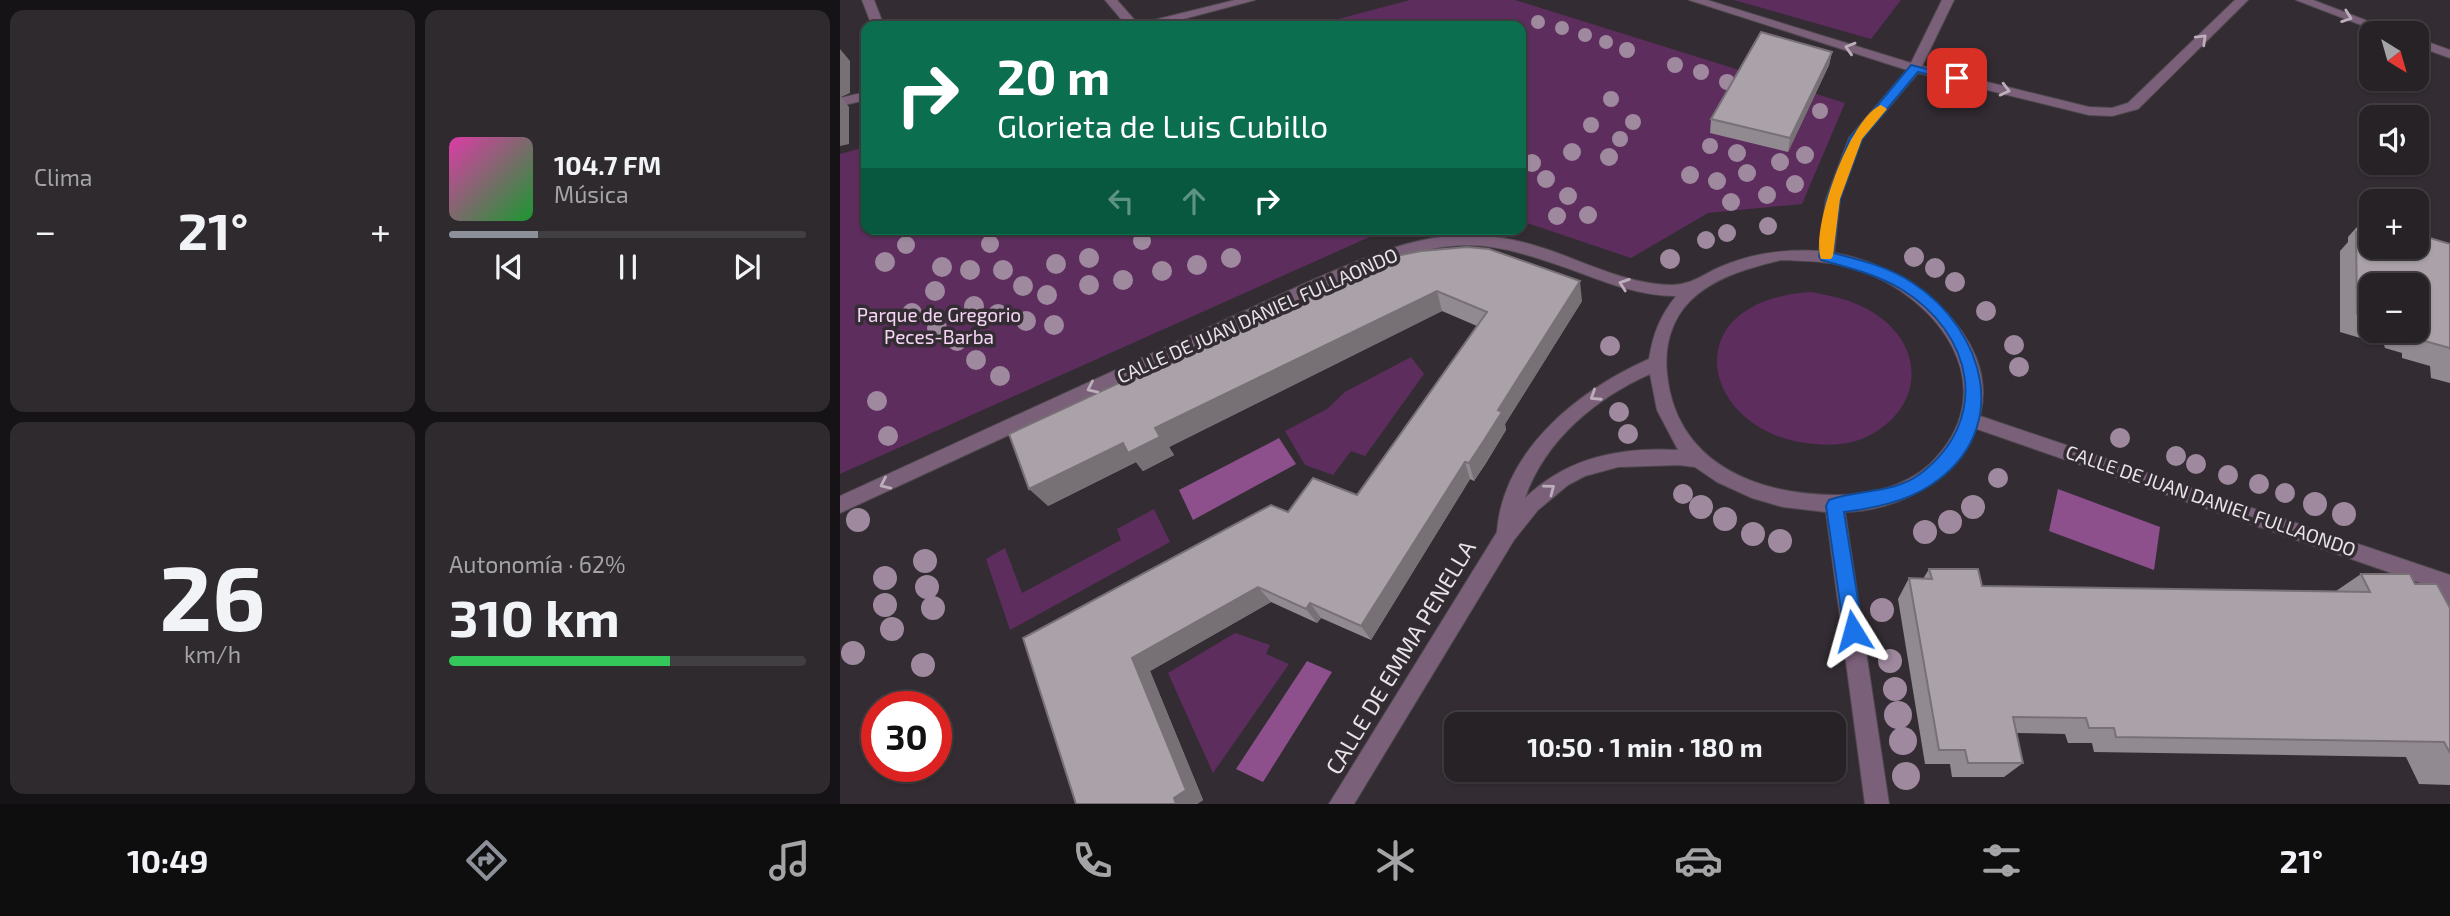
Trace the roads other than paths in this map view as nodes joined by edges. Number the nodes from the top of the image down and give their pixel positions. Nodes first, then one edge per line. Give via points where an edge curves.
1 (868, 0) edge
2 (1111, 0) edge
3 (1249, 0) edge
4 (1695, 0) edge
5 (1948, 0) edge
6 (2242, 0) edge
7 (2302, 0) edge
8 (876, 21) edge
9 (1129, 21) edge
10 (1163, 21) edge
11 (2360, 21) edge
12 (2429, 46) edge
13 (2450, 54) edge
14 (1915, 68) junction
15 (861, 97) edge
16 (840, 103) edge
17 (1826, 256) junction
18 (1691, 290) junction
19 (1655, 364) junction
20 (1971, 420) junction
21 (1698, 460) junction
22 (840, 505) edge
23 (1835, 506) junction
24 (1504, 538) junction
25 (2443, 581) edge
26 (2450, 607) edge
27 (1341, 804) edge
28 (1877, 804) edge

1 - 8 street
2 - 9 street
3 - 10 street
14 -> 4 street
5 - 14 street
14 -> 6 street via 2089,111 2112,112 2133,106
7 -> 11 street
12 - 13 street
14 - 17 street via 1856,138 1833,199
15 - 16 street
17 - 18 street via 1781,255 1740,263
17 - 20 street via 1868,267 1907,286 1940,312 1963,345 1975,382
18 - 19 street via 1661,334
18 -> 22 street, CALLE DE JUAN DANIEL FULLAONDO via 1642,289 1492,240 1443,240 1386,255 1314,286
19 - 21 street via 1664,408
19 -> 24 street, CALLE DE EMMA PENELLA via 1587,400 1545,440 1522,480
20 - 23 street via 1954,454 1924,481 1883,499
20 - 25 street, CALLE DE JUAN DANIEL FULLAONDO
21 - 23 street via 1731,480 1781,500
24 -> 21 street, CALLE DE EMMA PENELLA via 1546,490 1581,468 1617,459 1670,455
23 - 28 street
24 - 27 street, CALLE DE EMMA PENELLA
25 - 26 street

